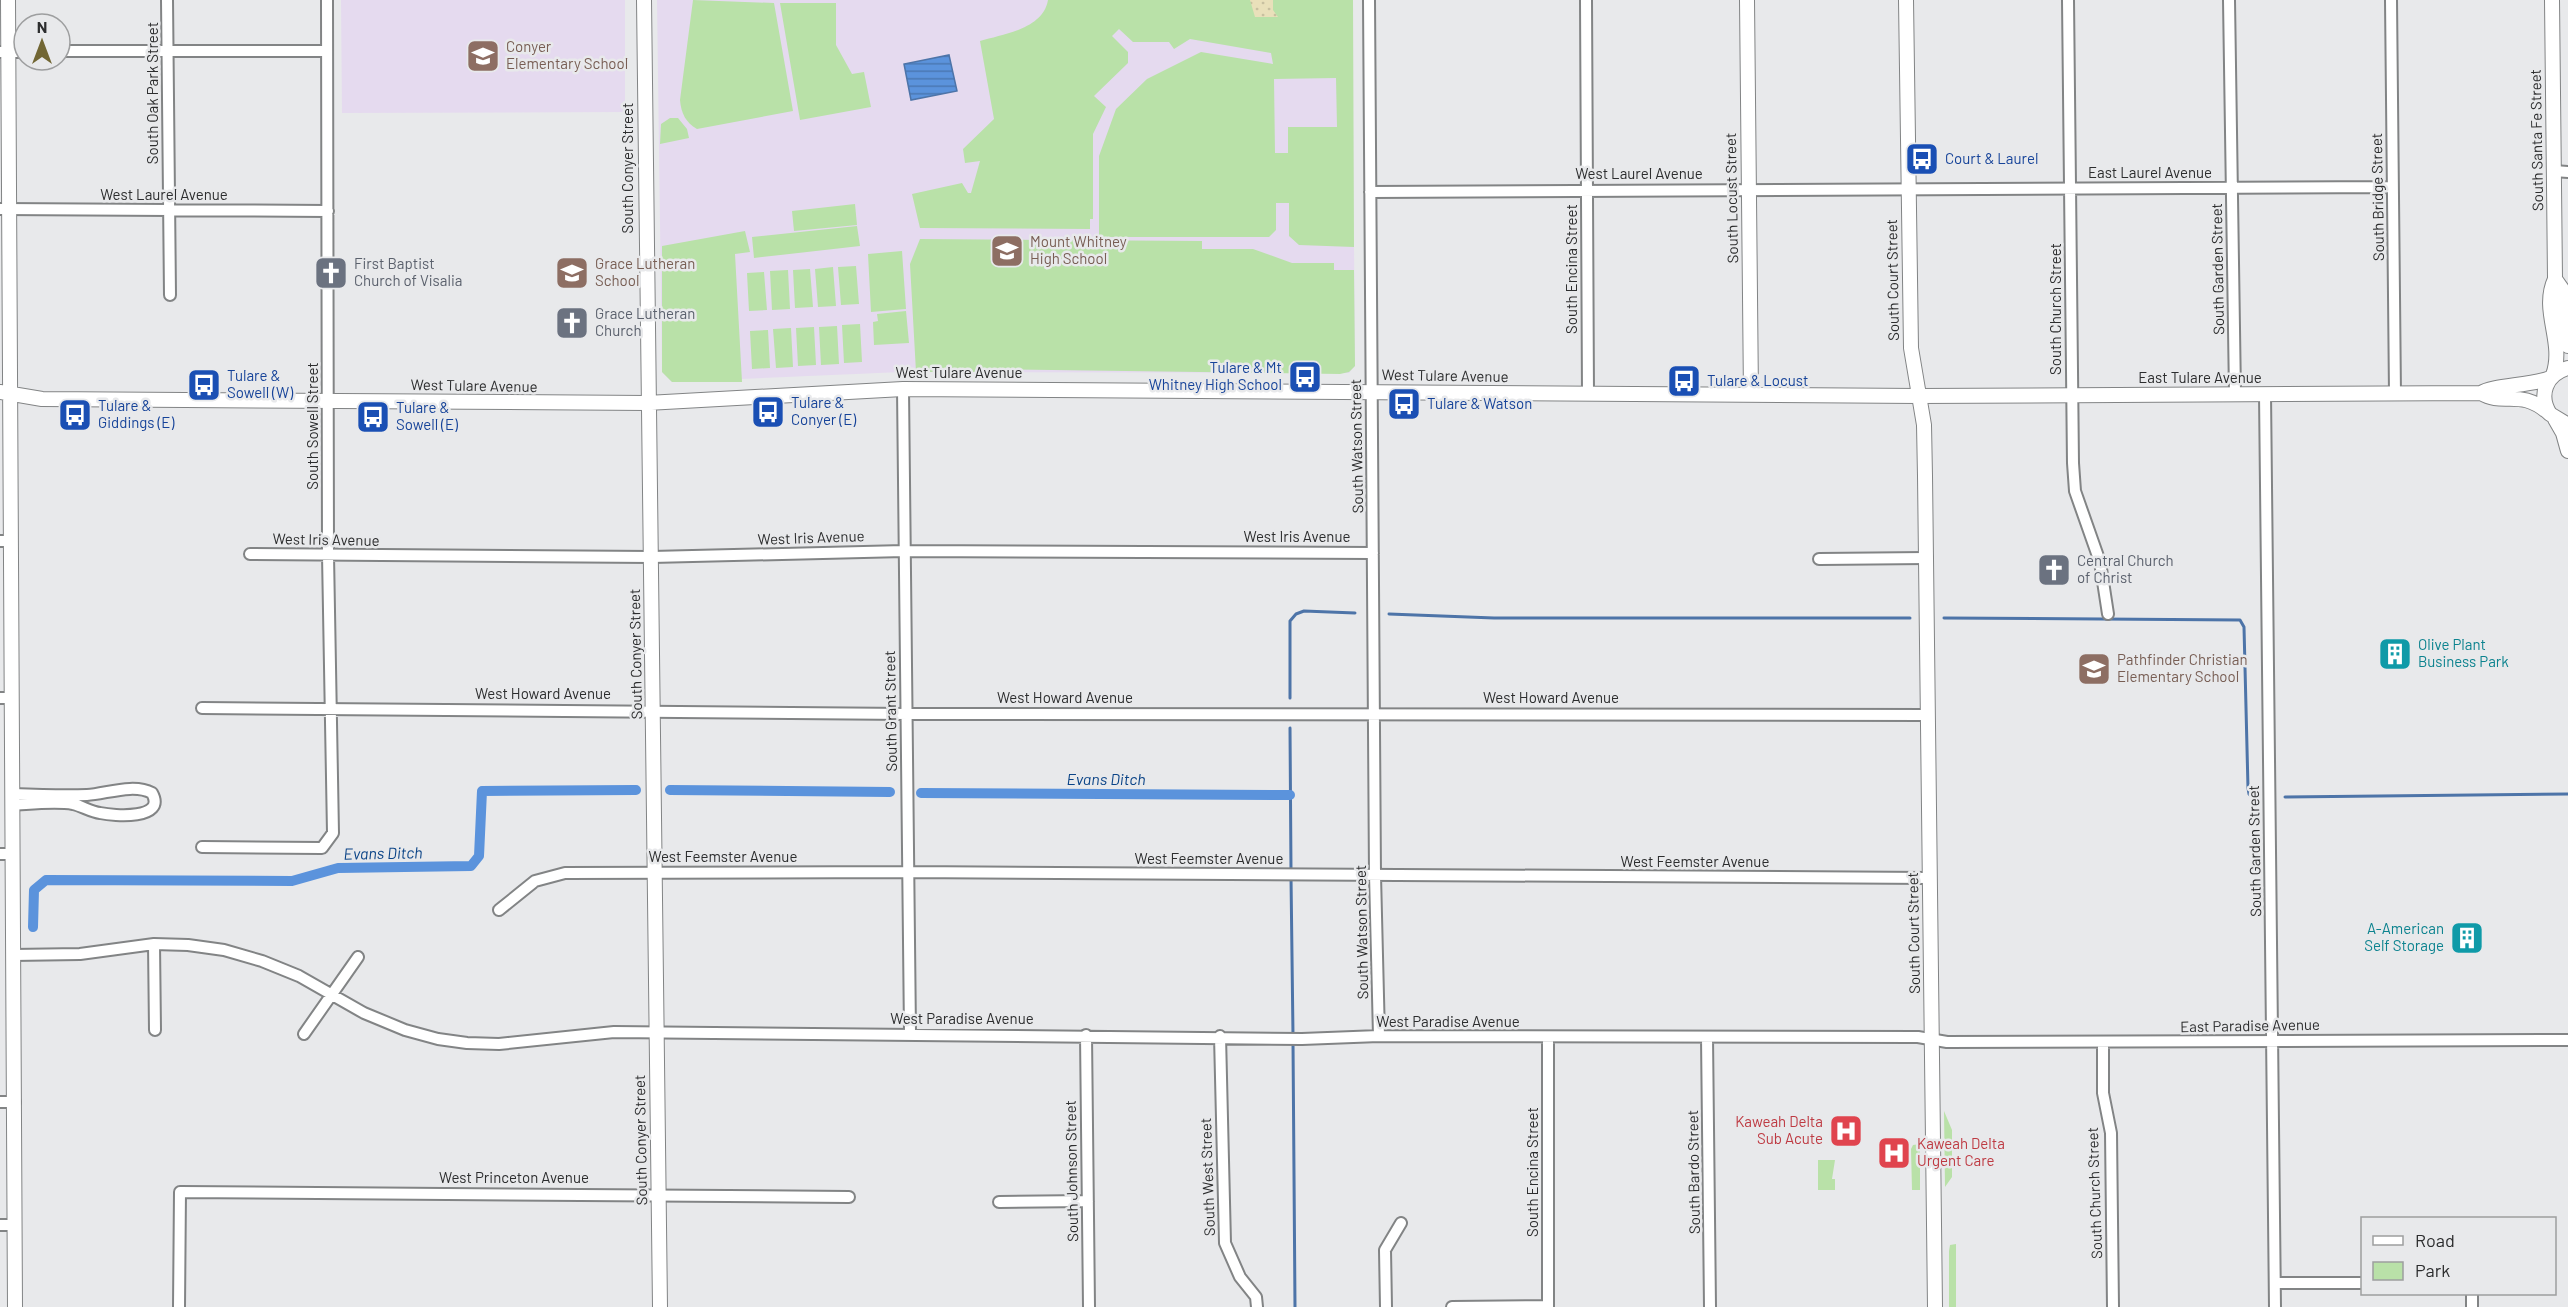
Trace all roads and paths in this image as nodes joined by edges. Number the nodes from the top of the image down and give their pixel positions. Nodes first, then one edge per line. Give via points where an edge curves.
1 (8, 0) edge
2 (168, 0) edge
3 (327, 0) edge
4 (644, 0) edge
5 (1369, 0) edge
6 (1586, 0) edge
7 (1747, 0) edge
8 (1906, 0) edge
9 (2068, 0) edge
10 (2229, 0) edge
11 (2391, 0) edge
12 (2552, 0) edge
13 (72, 51) edge
14 (168, 51) junction
15 (327, 51) junction
16 (4, 52) edge
17 (2554, 171) junction
18 (2568, 171) edge
19 (2232, 187) junction
20 (2393, 187) junction
21 (2070, 188) junction
22 (1586, 189) junction
23 (1749, 189) junction
24 (1908, 189) junction
25 (1370, 192) junction
26 (4, 209) edge
27 (168, 210) junction
28 (328, 211) junction
29 (2555, 279) junction
30 (170, 295) dead end
31 (2568, 346) edge
32 (2568, 368) edge
33 (2551, 377) junction
34 (903, 389) junction
35 (1371, 391) junction
36 (5, 392) edge
37 (2481, 393) junction
38 (1588, 394) junction
39 (2072, 394) junction
40 (2235, 394) junction
41 (2265, 394) junction
42 (2396, 394) junction
43 (1751, 395) junction
44 (1919, 396) junction
45 (328, 401) junction
46 (647, 403) junction
47 (2552, 416) junction
48 (2568, 424) edge
49 (2568, 451) edge
50 (5, 541) edge
51 (904, 551) junction
52 (1373, 553) junction
53 (250, 554) dead end
54 (328, 555) junction
55 (651, 557) junction
56 (1927, 558) junction
57 (1819, 559) dead end
58 (2108, 614) dead end
59 (5, 698) edge
60 (202, 708) dead end
61 (330, 708) junction
62 (654, 710) junction
63 (1375, 713) junction
64 (907, 714) junction
65 (1928, 715) junction
66 (12, 800) junction
67 (202, 847) dead end
68 (6, 854) edge
69 (654, 872) junction
70 (908, 872) junction
71 (1375, 875) junction
72 (1930, 878) junction
73 (499, 910) dead end
74 (154, 944) junction
75 (13, 955) junction
76 (358, 957) dead end
77 (332, 994) junction
78 (154, 1030) dead end
79 (657, 1033) junction
80 (910, 1033) junction
81 (304, 1034) dead end
82 (1086, 1035) junction
83 (1220, 1036) junction
84 (1379, 1036) junction
85 (1548, 1037) junction
86 (1707, 1037) junction
87 (1932, 1040) junction
88 (2272, 1040) junction
89 (2568, 1040) edge
90 (2103, 1042) junction
91 (0, 1102) edge
92 (15, 1102) junction
93 (658, 1194) junction
94 (849, 1197) dead end
95 (999, 1202) dead end
96 (1088, 1202) junction
97 (1401, 1223) dead end
98 (0, 1225) edge
99 (14, 1225) junction
100 (2275, 1283) junction
101 (2361, 1283) edge
102 (15, 1307) edge
103 (179, 1307) edge
104 (660, 1307) edge
105 (1089, 1307) edge
106 (1257, 1307) edge
107 (1386, 1307) edge
108 (1452, 1307) edge
109 (1548, 1307) edge
110 (1710, 1307) edge
111 (1935, 1307) edge
112 (2113, 1307) edge
113 (2275, 1307) edge

1 - 16 street
2 - 14 street, South Oak Park Street
3 - 15 street, South Sowell Street
4 - 46 street, South Conyer Street
5 - 25 street, South Watson Street
6 - 22 street, South Encina Street
7 - 23 street, South Locust Street
8 - 24 street, South Court Street
9 - 21 street, South Church Street
10 - 19 street, South Garden Street
11 - 20 street, South Bridge Street
12 - 17 street, South Santa Fe Street
13 - 14 street
14 - 15 street
14 - 27 street, South Oak Park Street
15 - 28 street, South Sowell Street
16 - 26 street
17 - 18 street
17 - 29 street, South Santa Fe Street
19 - 20 street, East Laurel Avenue
19 - 21 street, East Laurel Avenue
19 - 40 street, South Garden Street
20 - 42 street, South Bridge Street
21 - 24 street, East Laurel Avenue
21 - 39 street, South Church Street
22 - 23 street, West Laurel Avenue
22 - 25 street, West Laurel Avenue
22 - 38 street, South Encina Street
23 - 24 street, West Laurel Avenue
23 - 43 street, South Locust Street
24 - 44 street, South Court Street via 1911,348
25 - 35 street, South Watson Street
26 - 27 street, West Laurel Avenue
26 - 36 street
27 - 28 street, West Laurel Avenue
27 - 30 street, South Oak Park Street
28 - 45 street, South Sowell Street
29 - 31 street, South Santa Fe Street via 2562,289
29 - 33 street, South Santa Fe Street via 2549,297 2557,345
32 - 33 street, East Tulare Avenue
33 - 37 street, East Tulare Avenue via 2525,386 2488,388
33 - 47 street, South Santa Fe Street via 2544,398
34 - 35 street, West Tulare Avenue
34 - 46 street, West Tulare Avenue
34 - 51 street, South Grant Street
35 - 38 street, West Tulare Avenue
35 - 52 street, South Watson Street
36 - 45 street, West Tulare Avenue via 42,399
36 - 50 street
37 - 42 street, East Tulare Avenue
37 - 47 street, East Tulare Avenue via 2489,398 2531,400
38 - 43 street, West Tulare Avenue
39 - 40 street, East Tulare Avenue
39 - 44 street, East Tulare Avenue
39 - 58 street, South Church Street via 2075,491 2100,562
40 - 41 street, East Tulare Avenue
41 - 42 street, East Tulare Avenue
41 - 88 street, South Garden Street
43 - 44 street, West Tulare Avenue
44 - 56 street, South Court Street via 1924,425
45 - 46 street, West Tulare Avenue
45 - 54 street, South Sowell Street
46 - 55 street, South Conyer Street
47 - 48 street, East Tulare Avenue
47 - 49 street
50 - 59 street
51 - 52 street, West Iris Avenue
51 - 55 street, West Iris Avenue
51 - 64 street, South Grant Street
52 - 63 street, South Watson Street
53 - 54 street, West Iris Avenue
54 - 55 street, West Iris Avenue
54 - 61 street, South Sowell Street
55 - 62 street, South Conyer Street
56 - 57 street
56 - 65 street, South Court Street
59 - 66 street
60 - 61 street, West Howard Avenue
61 - 62 street, West Howard Avenue
61 - 67 street, South Sowell Street via 333,833 322,848
62 - 64 street, West Howard Avenue
62 - 69 street, South Conyer Street
63 - 64 street, West Howard Avenue
63 - 65 street, West Howard Avenue
63 - 71 street, South Watson Street
64 - 70 street, South Grant Street
65 - 72 street, South Court Street
66 - 66 street via 74,804 100,813 122,814 145,814 155,802 152,793 145,790
66 - 68 street
68 - 75 street
69 - 70 street, West Feemster Avenue
69 - 73 street, West Feemster Avenue via 565,873 535,881
69 - 79 street, South Conyer Street
70 - 71 street, West Feemster Avenue
70 - 80 street, South Grant Street
71 - 72 street, West Feemster Avenue
71 - 84 street, South Watson Street
72 - 87 street, South Court Street
74 - 75 street, West Paradise Avenue via 80,954
74 - 77 street, West Paradise Avenue via 233,953 290,972
74 - 78 street
75 - 92 street
76 - 77 street
77 - 79 street, West Paradise Avenue via 405,1030 468,1043 499,1044 614,1032
77 - 81 street
79 - 80 street, West Paradise Avenue
79 - 93 street, South Conyer Street
80 - 82 street, West Paradise Avenue
82 - 83 street, West Paradise Avenue
82 - 96 street, South Johnson Street
83 - 84 street, West Paradise Avenue
83 - 106 street, South West Street via 1225,1243 1239,1277 1256,1297
84 - 85 street, West Paradise Avenue
85 - 86 street, West Paradise Avenue
85 - 109 street, South Encina Street
86 - 87 street, West Paradise Avenue
86 - 110 street, South Bardo Street
87 - 90 street, East Paradise Avenue
87 - 111 street, South Court Street
88 - 89 street, East Paradise Avenue
88 - 90 street, East Paradise Avenue
88 - 100 street, South Garden Street
90 - 112 street, South Church Street via 2103,1093 2111,1133
91 - 92 street
92 - 99 street
93 - 94 street, West Princeton Avenue
93 - 103 street, West Princeton Avenue via 180,1192
93 - 104 street, South Conyer Street
95 - 96 street
96 - 105 street, South Johnson Street
97 - 107 street via 1385,1250
98 - 99 street
99 - 102 street
100 - 101 street
100 - 113 street, South Garden Street
108 - 109 street

